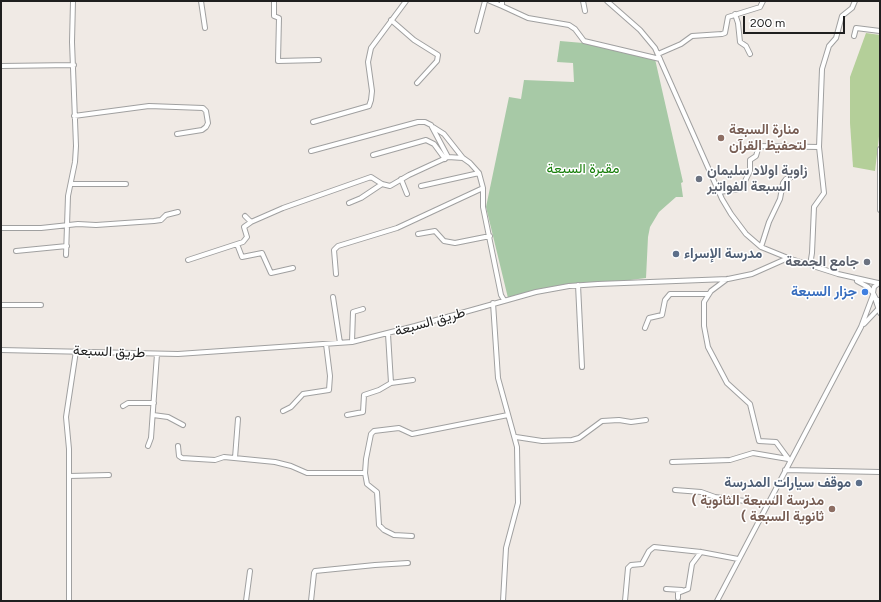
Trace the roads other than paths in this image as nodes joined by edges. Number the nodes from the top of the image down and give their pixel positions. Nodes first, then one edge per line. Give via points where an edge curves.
1 (73, 1) edge
2 (200, 1) edge
3 (274, 1) edge
4 (406, 1) edge
5 (485, 1) edge
6 (490, 1) edge
7 (583, 1) edge
8 (607, 1) edge
9 (764, 1) edge
10 (855, 1) edge
11 (502, 3) edge
12 (585, 12) dead end
13 (735, 14) junction
14 (391, 20) junction
15 (205, 28) dead end
16 (477, 31) dead end
17 (880, 31) edge
18 (854, 36) dead end
19 (750, 54) dead end
20 (659, 57) junction
21 (319, 60) dead end
22 (74, 65) junction
23 (1, 66) edge
24 (417, 83) dead end
25 (74, 116) junction
26 (313, 122) dead end
27 (432, 127) junction
28 (177, 134) dead end
29 (819, 147) junction
30 (880, 150) edge
31 (311, 151) dead end
32 (373, 155) dead end
33 (446, 158) junction
34 (463, 158) junction
35 (479, 173) junction
36 (795, 176) dead end
37 (401, 179) junction
38 (70, 184) junction
39 (126, 184) dead end
40 (382, 184) junction
41 (421, 186) dead end
42 (483, 188) junction
43 (719, 192) junction
44 (407, 194) dead end
45 (349, 203) dead end
46 (880, 210) edge
47 (178, 212) dead end
48 (245, 216) dead end
49 (251, 222) junction
50 (66, 225) junction
51 (1, 228) edge
52 (418, 234) dead end
53 (490, 236) junction
54 (237, 244) junction
55 (67, 246) junction
56 (762, 247) junction
57 (16, 251) dead end
58 (66, 255) dead end
59 (788, 258) junction
60 (188, 260) dead end
61 (810, 265) junction
62 (293, 268) dead end
63 (336, 274) dead end
64 (849, 277) junction
65 (728, 279) junction
66 (880, 283) edge
67 (578, 285) junction
68 (708, 294) junction
69 (873, 295) junction
70 (333, 297) dead end
71 (504, 300) junction
72 (880, 301) edge
73 (493, 303) junction
74 (1, 305) edge
75 (41, 305) dead end
76 (363, 309) dead end
77 (879, 309) edge
78 (861, 327) junction
79 (645, 328) dead end
80 (388, 334) junction
81 (352, 342) junction
82 (340, 343) junction
83 (326, 344) junction
84 (1, 350) edge
85 (76, 351) junction
86 (157, 354) junction
87 (1, 356) edge
88 (582, 367) dead end
89 (413, 380) dead end
90 (391, 383) junction
91 (154, 403) junction
92 (123, 406) dead end
93 (283, 410) dead end
94 (347, 415) dead end
95 (508, 415) junction
96 (153, 416) junction
97 (238, 419) dead end
98 (646, 420) dead end
99 (183, 425) dead end
100 (516, 438) junction
101 (148, 446) dead end
102 (178, 446) dead end
103 (236, 458) junction
104 (789, 460) junction
105 (672, 462) dead end
106 (785, 470) junction
107 (880, 472) edge
108 (365, 473) junction
109 (109, 475) dead end
110 (69, 476) junction
111 (675, 490) dead end
112 (767, 504) junction
113 (412, 536) dead end
114 (700, 552) junction
115 (738, 559) junction
116 (408, 563) dead end
117 (250, 571) dead end
118 (666, 589) dead end
119 (682, 590) junction
120 (678, 598) dead end
121 (69, 601) edge
122 (246, 601) edge
123 (311, 601) edge
124 (503, 601) edge
125 (625, 601) edge
126 (717, 601) edge

1 - 22 street
2 - 15 street
3 - 21 street via 274,16 278,18 278,61
4 - 14 street
5 - 16 street
6 - 11 street
7 - 12 street
8 - 20 street via 640,30
9 - 13 street via 760,7
10 - 29 street via 852,8 842,16 836,38 829,46 824,62
11 - 20 street via 528,18 569,25 584,41
13 - 19 street via 740,42 746,46
13 - 20 street via 728,17 725,33 692,36
14 - 24 street via 414,40 438,55 437,61
14 - 26 street via 370,48 368,72 372,86 369,106
17 - 18 street via 856,28
20 - 43 street
22 - 23 street
22 - 25 street
25 - 28 street via 149,106 204,108 208,123 206,127
25 - 38 street via 76,154
27 - 31 street via 429,123 418,122
27 - 33 street
27 - 34 street via 444,134
29 - 43 street via 759,146 756,156 750,160 750,171 741,189
29 - 61 street via 824,193 814,207
30 - 46 street
32 - 33 street via 426,140 434,144
33 - 34 street
33 - 37 street
34 - 35 street
35 - 41 street
35 - 42 street
36 - 56 street via 783,183 780,199 769,222
37 - 40 street via 390,186
37 - 44 street
38 - 39 street
38 - 50 street
40 - 45 street
40 - 49 street via 371,177
42 - 53 street via 483,207
42 - 63 street via 397,228 338,246 334,250
43 - 56 street via 737,223
47 - 50 street via 154,221
48 - 49 street
49 - 54 street via 244,227 246,240
50 - 51 street
50 - 55 street
52 - 53 street via 435,231 444,241 455,243
53 - 71 street
54 - 60 street
54 - 62 street via 242,257 262,253 271,273
55 - 57 street
55 - 58 street
56 - 59 street
59 - 61 street
59 - 65 street, طريق السبعة via 752,274
61 - 64 street
64 - 66 street
64 - 69 street via 865,285
65 - 67 street, طريق السبعة
65 - 68 street
66 - 69 street via 874,287
67 - 71 street, طريق السبعة
67 - 88 street
68 - 79 street via 670,294 665,300 662,315 648,318
68 - 104 street via 704,302 704,326 708,347 716,364 727,384 750,404 759,441 776,442
69 - 72 street
69 - 77 street
69 - 78 street
70 - 82 street
71 - 73 street, طريق السبعة
73 - 80 street, طريق السبعة
73 - 95 street via 498,378
74 - 75 street
76 - 81 street via 353,312
77 - 78 street
78 - 104 street
80 - 81 street, طريق السبعة
80 - 90 street
81 - 82 street, طريق السبعة
82 - 83 street, طريق السبعة
83 - 86 street, طريق السبعة
83 - 93 street via 329,390 303,394 291,407
84 - 85 street, طريق السبعة
84 - 87 street
85 - 86 street, طريق السبعة
85 - 110 street via 66,417 69,434
86 - 91 street
89 - 90 street
90 - 94 street via 364,395 363,412
91 - 92 street via 128,403
91 - 96 street
95 - 100 street
95 - 108 street via 412,434 399,428 374,431 368,447
96 - 99 street via 168,417
96 - 101 street
97 - 103 street
98 - 100 street via 602,420 579,438 572,440 542,441
100 - 124 street via 518,503 506,548
102 - 103 street via 180,458
103 - 108 street via 279,463 307,473
104 - 105 street via 753,453 730,460
104 - 106 street
106 - 107 street
106 - 112 street
108 - 113 street via 367,484 377,492 378,525 394,535
109 - 110 street
110 - 121 street
111 - 112 street
112 - 115 street
114 - 115 street
114 - 119 street via 692,564 688,589
114 - 125 street via 651,548 642,564 631,565 628,568
115 - 126 street
116 - 123 street via 315,571
117 - 122 street
118 - 119 street
119 - 120 street via 678,593

